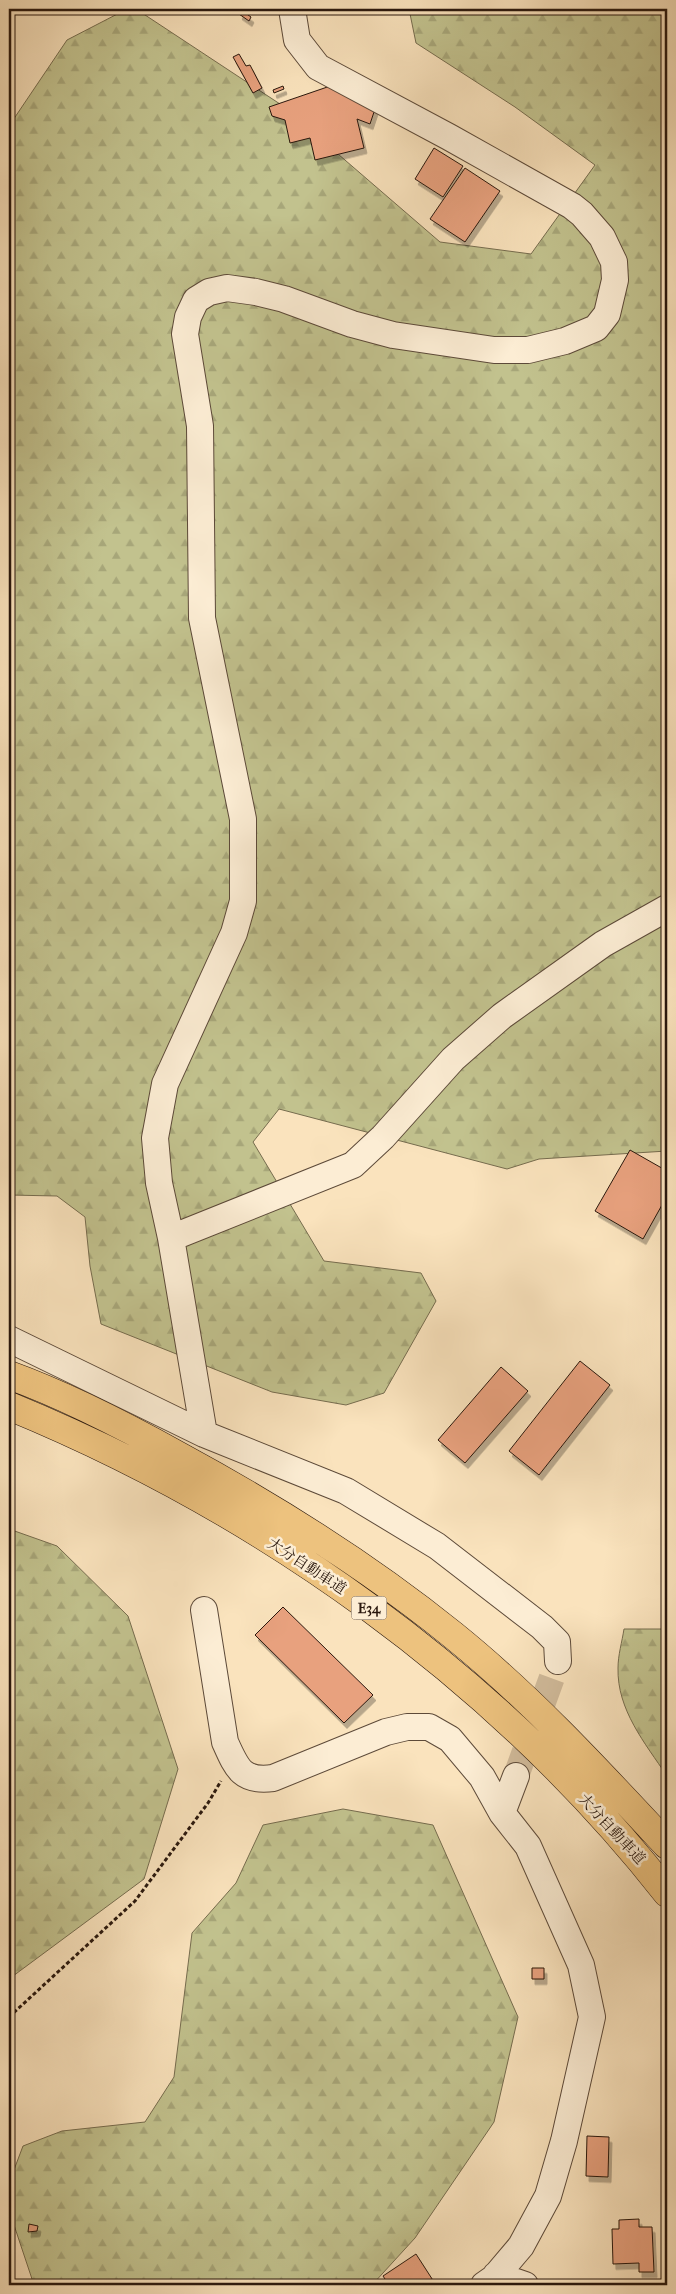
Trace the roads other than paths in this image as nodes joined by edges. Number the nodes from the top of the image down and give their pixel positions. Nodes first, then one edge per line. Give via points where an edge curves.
1 (292, 9) edge
2 (667, 908) edge
3 (171, 1238) junction
4 (9, 1339) edge
5 (9, 1375) edge
6 (9, 1406) edge
7 (204, 1434) junction
8 (204, 1610) dead end
9 (558, 1661) tunnel mouth
10 (516, 1776) tunnel mouth
11 (502, 1813) junction
12 (667, 1845) edge
13 (667, 1893) edge
14 (490, 2280) edge
15 (524, 2285) edge

1 - 3 street via 296,40 318,67 509,170 582,214 602,237 614,262 615,280 606,314 596,328 565,341 518,350 494,350 393,335 284,299 227,288 196,300 188,317 185,334 200,426 202,618 243,819 243,901 234,933 165,1084 155,1138 159,1183
2 - 3 street via 603,944 502,1016 453,1059 383,1137 352,1165
3 - 7 street
4 - 7 street
5 - 12 highway, 大分自動車道 / E34 via 132,1430 247,1492 361,1567 453,1635 545,1718
6 - 13 highway, 大分自動車道 / E34 via 122,1457 230,1516 345,1590 433,1657 535,1746
7 - 9 street via 346,1491 402,1523 542,1627 557,1642
8 - 11 street via 225,1742 233,1761 248,1778 274,1778 386,1732 407,1727 429,1727 450,1740 482,1777
10 - 11 street
11 - 14 street via 528,1846 581,1965 592,2017 548,2196 521,2246
14 - 15 street

